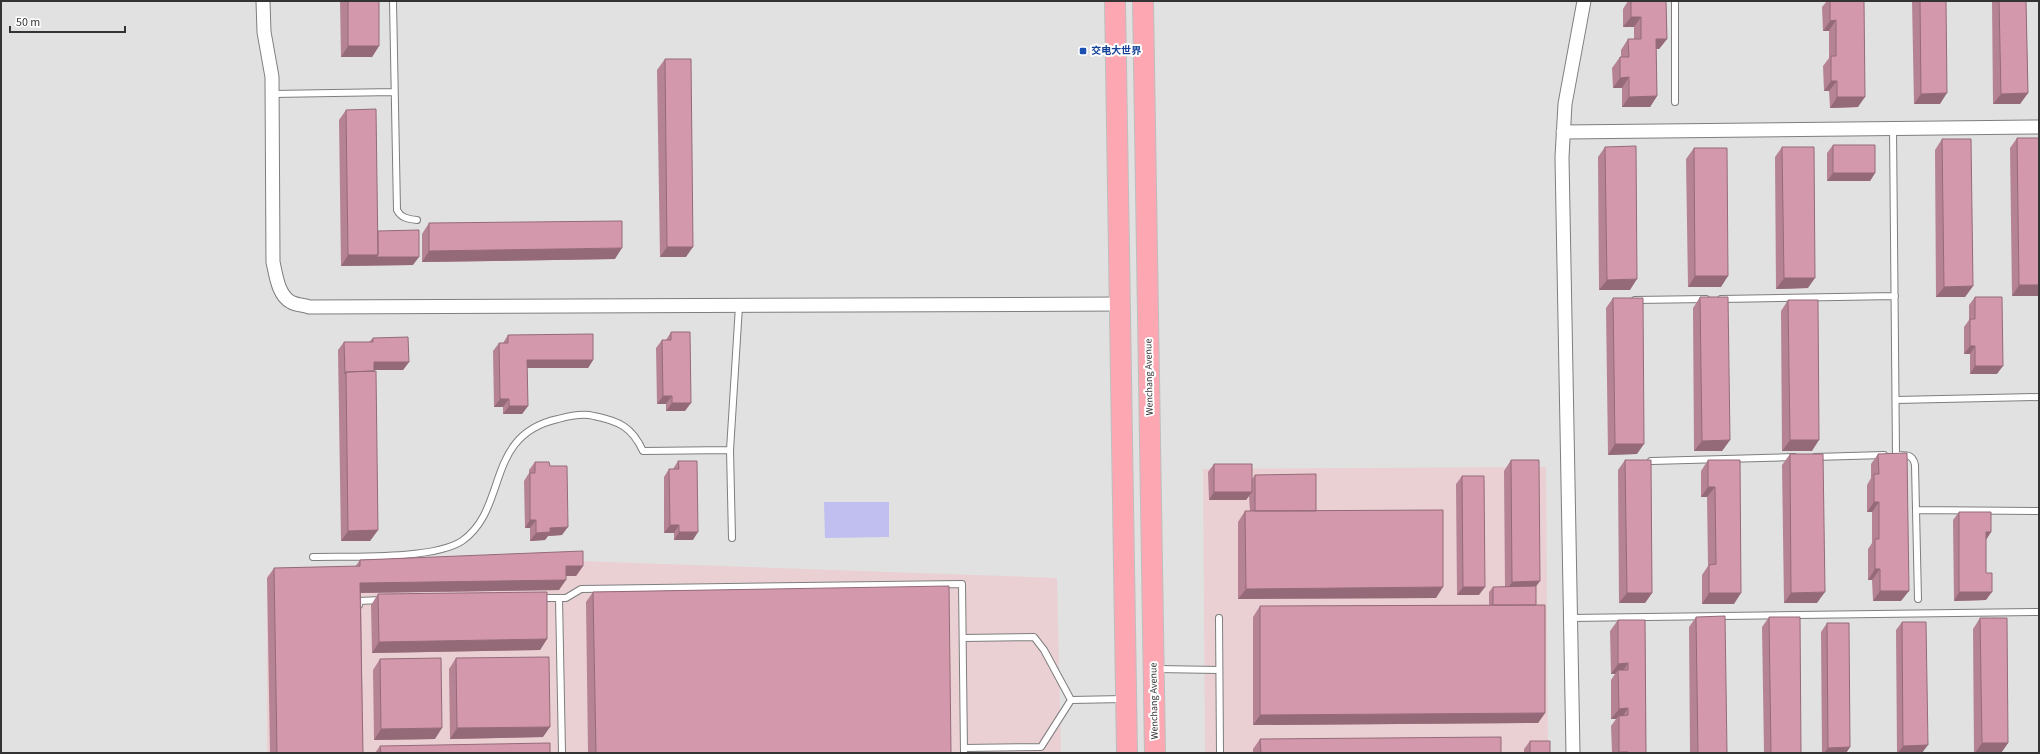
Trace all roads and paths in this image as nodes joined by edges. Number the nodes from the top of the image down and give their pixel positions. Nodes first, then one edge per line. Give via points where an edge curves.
1 (263, 1) edge
2 (393, 1) edge
3 (1115, 1) edge
4 (1143, 1) edge
5 (1584, 1) edge
6 (1675, 1) edge
7 (394, 92) junction
8 (272, 94) junction
9 (1675, 102) dead end
10 (2039, 127) edge
11 (1892, 128) junction
12 (1563, 132) junction
13 (417, 220) dead end
14 (1896, 296) junction
15 (1628, 300) edge
16 (1120, 304) junction
17 (739, 306) junction
18 (2039, 397) edge
19 (1896, 400) junction
20 (730, 450) junction
21 (1896, 455) junction
22 (1802, 457) edge
23 (1810, 457) edge
24 (1652, 461) edge
25 (1916, 510) junction
26 (2039, 511) edge
27 (732, 538) dead end
28 (313, 557) dead end
29 (535, 598) edge
30 (559, 598) junction
31 (391, 600) edge
32 (1918, 600) dead end
33 (2039, 612) edge
34 (359, 616) edge
35 (1218, 618) dead end
36 (1570, 618) junction
37 (962, 638) junction
38 (1153, 669) junction
39 (1219, 670) junction
40 (1126, 699) junction
41 (1071, 700) junction
42 (964, 750) edge
43 (562, 753) edge
44 (1127, 753) edge
45 (1155, 753) edge
46 (1220, 753) edge
47 (1573, 753) edge

1 - 8 street
2 - 7 lane
3 - 16 main road
4 - 38 main road, Wenchang Avenue
5 - 12 street via 1565,104
6 - 9 lane
7 - 8 lane
7 - 13 lane via 397,210 399,215
8 - 17 street via 273,262 278,283 290,302 310,307
10 - 11 street
11 - 12 street
11 - 14 lane
12 - 36 street
14 - 15 lane
14 - 19 lane
16 - 17 street
16 - 40 main road
17 - 20 lane
18 - 19 lane
19 - 21 lane
20 - 27 lane
20 - 28 lane via 643,451 630,429 611,420 591,415 551,420 535,428 516,443 506,457 484,517 477,528 461,541 442,550 416,554
21 - 23 lane
21 - 25 lane via 1909,455 1913,459
22 - 24 lane
25 - 26 lane
25 - 32 lane
29 - 30 lane
30 - 37 lane via 566,598 582,588 962,584
30 - 43 lane
31 - 34 lane via 359,600
33 - 36 lane
35 - 39 lane
36 - 47 street
37 - 41 lane via 1034,637 1044,650
37 - 42 lane
38 - 39 lane
38 - 45 main road, Wenchang Avenue
39 - 46 lane
40 - 41 lane
40 - 44 main road
41 - 42 lane via 1041,747

